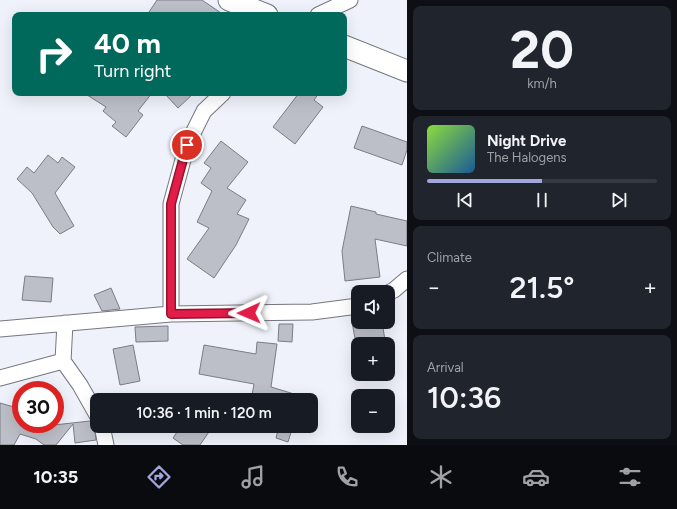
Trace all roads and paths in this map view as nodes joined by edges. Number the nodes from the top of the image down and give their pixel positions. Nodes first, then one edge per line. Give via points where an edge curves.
1 (229, 0) edge
2 (350, 0) edge
3 (259, 12) edge
4 (324, 12) edge
5 (347, 47) edge
6 (407, 70) edge
7 (220, 96) edge
8 (407, 279) edge
9 (395, 289) edge
10 (351, 307) edge
11 (171, 314) junction
12 (65, 323) junction
13 (0, 329) edge
14 (63, 361) junction
15 (0, 378) edge
16 (90, 403) edge
17 (103, 433) edge
18 (106, 445) edge

1 - 3 street
2 - 4 street
5 - 6 street
7 - 11 street via 204,111 187,145 171,204
8 - 9 street
10 - 11 street via 312,312
11 - 12 street
12 - 13 street
12 - 14 street
14 - 15 street
14 - 16 street
17 - 18 street

